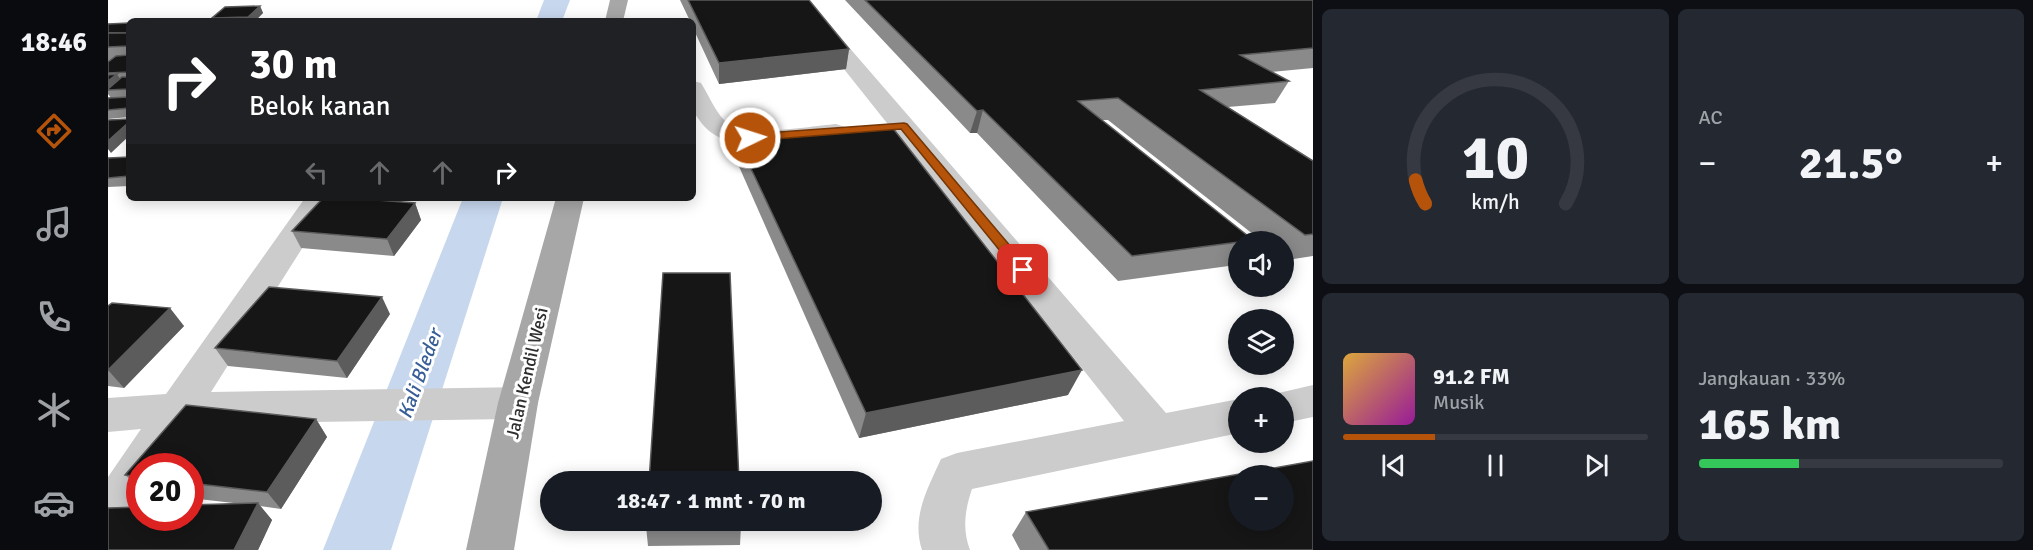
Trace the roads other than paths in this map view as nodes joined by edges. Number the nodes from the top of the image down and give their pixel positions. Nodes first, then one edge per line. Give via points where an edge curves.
1 (619, 0) edge
2 (798, 0) edge
3 (615, 18) edge
4 (696, 93) edge
5 (880, 128) junction
6 (318, 201) edge
7 (569, 201) edge
8 (1313, 401) edge
9 (518, 403) junction
10 (1294, 405) edge
11 (180, 409) junction
12 (108, 415) edge
13 (1228, 418) edge
14 (1158, 433) junction
15 (150, 453) edge
16 (126, 488) edge
17 (108, 514) edge
18 (490, 550) edge
19 (946, 550) edge

1 - 3 main road
2 - 5 street
4 - 5 street via 714,122 726,133 750,138
5 - 14 street
6 - 11 street
7 - 9 main road, Jalan Kendil Wesi
8 - 10 street
9 - 11 street
9 - 18 main road, Jalan Kendil Wesi
11 - 12 street
11 - 15 street
13 - 14 street
14 - 19 street via 957,473 945,499 940,535
16 - 17 street

